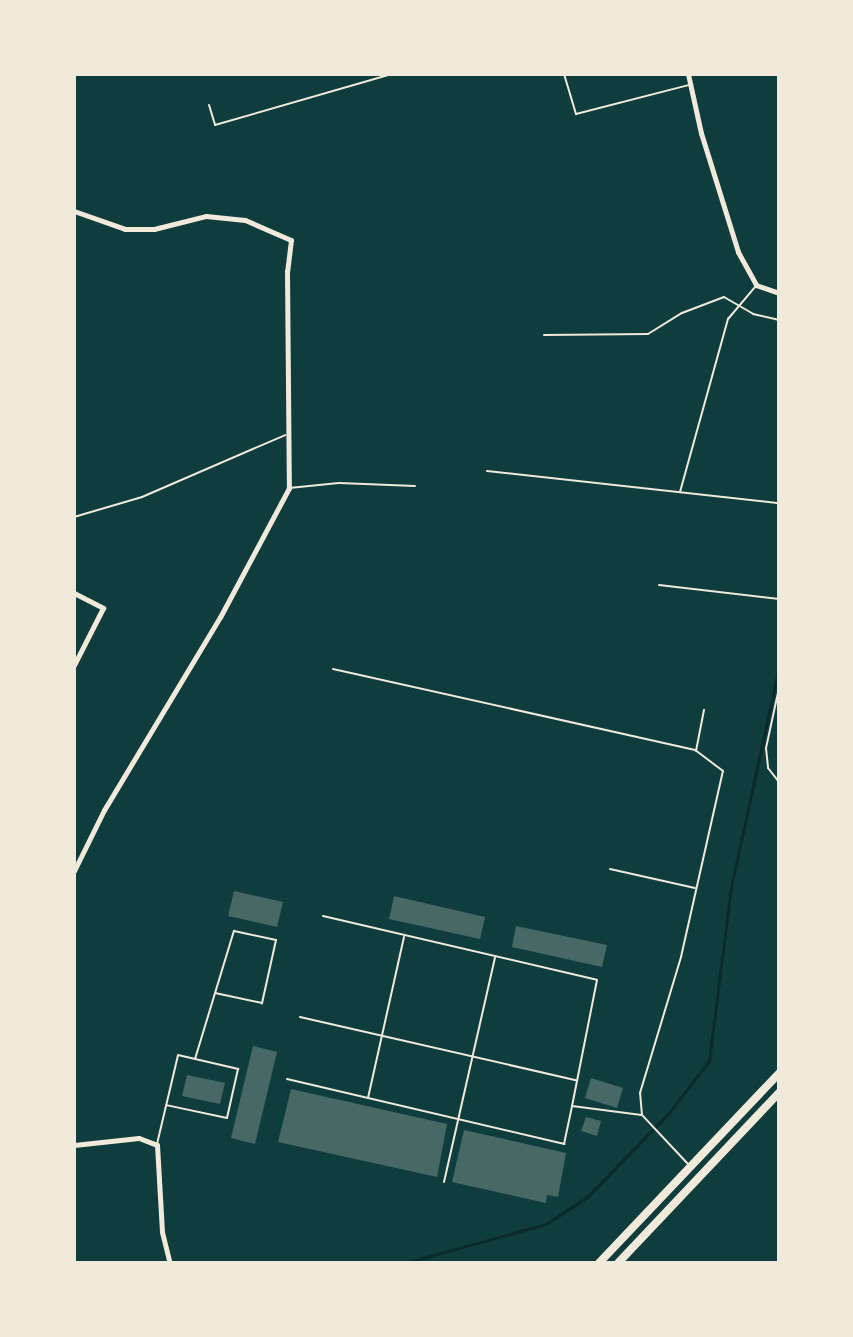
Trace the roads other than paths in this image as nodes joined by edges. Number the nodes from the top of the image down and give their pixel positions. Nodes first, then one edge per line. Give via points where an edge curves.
1 (392, 74) edge
2 (564, 74) edge
3 (688, 74) edge
4 (690, 85) junction
5 (209, 105) dead end
6 (74, 211) edge
7 (756, 285) junction
8 (779, 293) edge
9 (738, 306) junction
10 (779, 320) edge
11 (544, 335) dead end
12 (287, 434) junction
13 (487, 471) dead end
14 (415, 486) dead end
15 (289, 488) junction
16 (679, 493) junction
17 (779, 503) edge
18 (74, 517) edge
19 (659, 585) dead end
20 (74, 593) edge
21 (779, 599) edge
22 (74, 665) edge
23 (333, 669) dead end
24 (779, 688) edge
25 (704, 710) dead end
26 (696, 751) junction
27 (779, 782) edge
28 (610, 869) dead end
29 (74, 871) edge
30 (696, 888) junction
31 (323, 916) dead end
32 (404, 935) junction
33 (495, 957) junction
34 (215, 993) dead end
35 (300, 1017) dead end
36 (381, 1036) junction
37 (473, 1057) junction
38 (195, 1059) junction
39 (779, 1073) edge
40 (287, 1079) dead end
41 (577, 1080) junction
42 (779, 1093) edge
43 (368, 1098) junction
44 (166, 1105) junction
45 (572, 1106) junction
46 (642, 1115) junction
47 (459, 1119) junction
48 (74, 1145) edge
49 (157, 1145) junction
50 (691, 1168) junction
51 (700, 1176) junction
52 (444, 1182) dead end
53 (624, 1261) edge
54 (170, 1263) edge
55 (599, 1263) edge

1 - 5 lane via 215,125
2 - 4 lane via 576,114
3 - 4 street
4 - 7 street via 738,252
6 - 12 street via 125,229 154,229 206,216 245,220 291,240
7 - 8 street
7 - 9 lane
9 - 10 lane
9 - 11 lane via 724,297 648,334
9 - 16 lane via 728,319
12 - 15 street
12 - 18 lane via 142,497
13 - 16 lane
14 - 15 lane via 339,483
15 - 29 street
16 - 17 lane
19 - 21 lane
20 - 22 street via 103,608
23 - 26 lane
24 - 27 lane via 766,748 768,768
25 - 26 lane
26 - 30 lane via 723,771
28 - 30 lane
30 - 46 lane via 640,1093
31 - 32 lane
32 - 33 lane
32 - 36 lane
33 - 37 lane
33 - 41 lane via 597,980
34 - 38 lane via 231,996 262,1003 276,940 234,931 230,946 225,960 217,988 212,1002
35 - 36 lane
36 - 37 lane
36 - 43 lane
37 - 41 lane
37 - 47 lane
38 - 44 lane via 178,1055
38 - 44 lane via 238,1069 227,1118
39 - 50 main road
40 - 43 lane
41 - 45 lane
42 - 51 main road
43 - 47 lane
44 - 49 lane
45 - 46 lane
45 - 47 lane via 564,1144
46 - 50 lane
47 - 52 lane
48 - 49 street via 139,1138
49 - 54 street via 162,1232
50 - 51 lane
50 - 55 main road
51 - 53 main road

